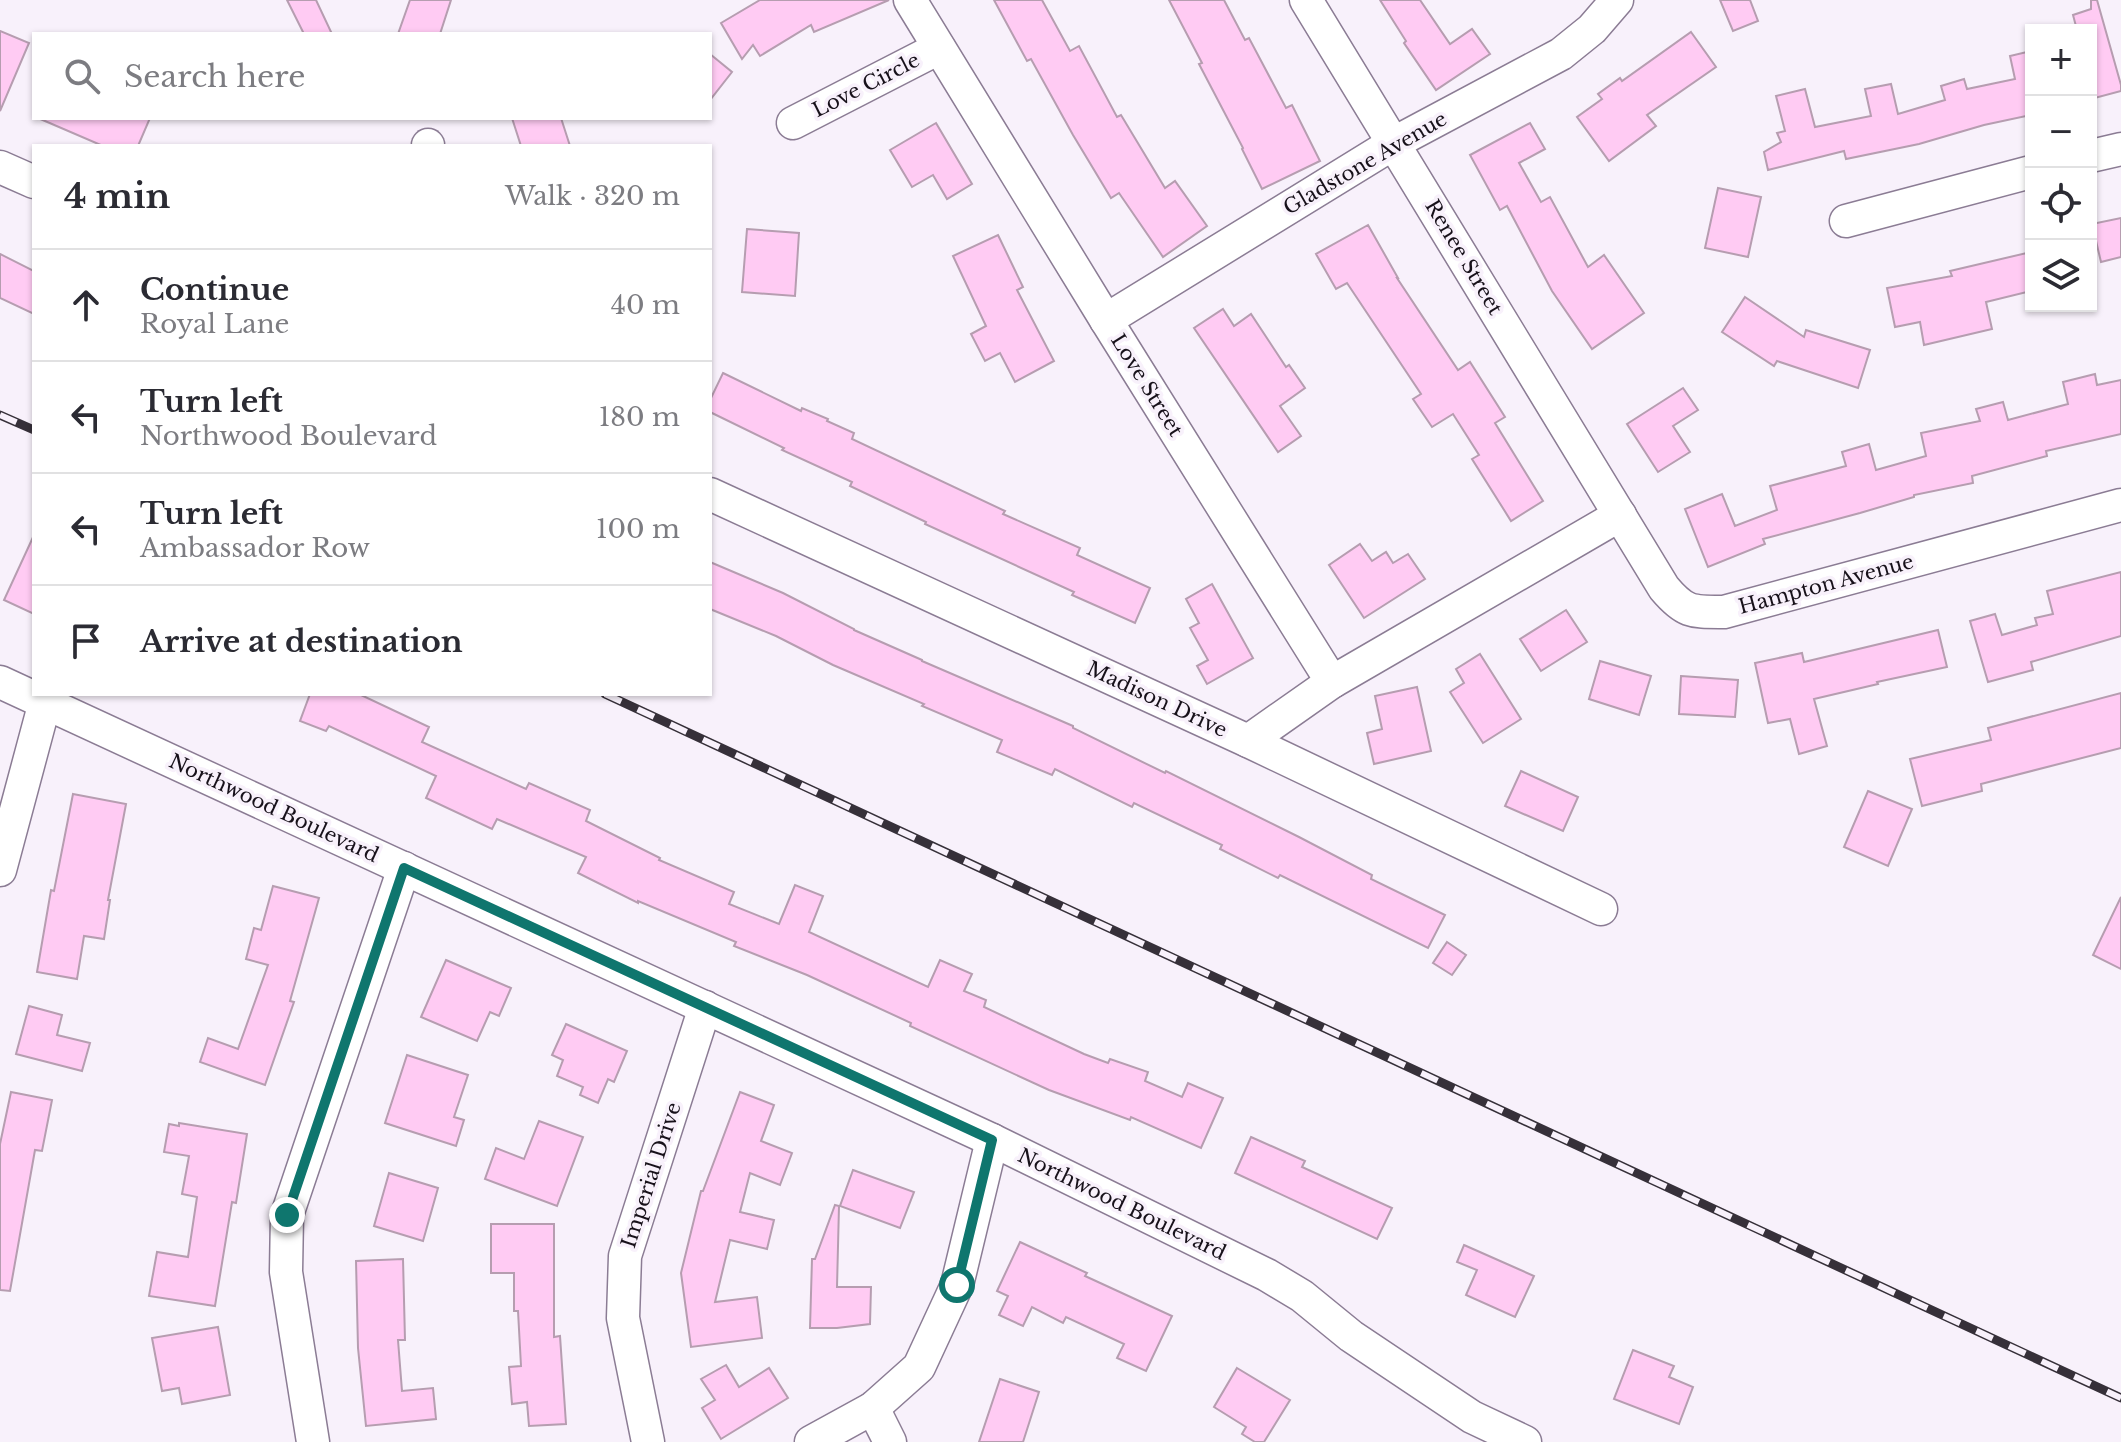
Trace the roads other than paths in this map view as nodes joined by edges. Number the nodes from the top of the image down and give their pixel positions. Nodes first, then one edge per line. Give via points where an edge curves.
1 (910, 0) edge
2 (1306, 0) edge
3 (1617, 0) edge
4 (939, 48) junction
5 (793, 123) dead end
6 (1394, 143) junction
7 (2121, 149) edge
8 (2097, 155) edge
9 (0, 167) edge
10 (2025, 174) edge
11 (32, 181) edge
12 (1846, 221) dead end
13 (1106, 320) junction
14 (712, 495) edge
15 (2121, 505) edge
16 (1620, 515) junction
17 (0, 682) edge
18 (1332, 682) junction
19 (45, 702) junction
20 (1248, 741) junction
21 (404, 868) junction
22 (0, 870) edge
23 (1601, 909) dead end
24 (705, 1007) junction
25 (992, 1140) junction
26 (873, 1408) junction
27 (313, 1442) edge
28 (648, 1442) edge
29 (811, 1442) edge
30 (890, 1442) edge
31 (1525, 1442) edge

1 - 4 street, Love Street
2 - 6 street, Renee Street
3 - 6 street, Gladstone Avenue via 1561,54
4 - 5 street, Love Circle
4 - 13 street, Love Street
6 - 13 street, Gladstone Avenue
6 - 16 street, Renee Street
7 - 8 street
9 - 11 street
10 - 12 street
13 - 18 street, Love Street
14 - 20 street, Madison Drive
15 - 16 street, Hampton Avenue via 1724,612 1679,606
16 - 18 street
17 - 19 street, Northwood Boulevard
18 - 20 street
19 - 21 street, Northwood Boulevard
19 - 22 street
20 - 23 street, Madison Drive
21 - 24 street, Northwood Boulevard
21 - 27 street via 287,1215 286,1272
24 - 25 street, Northwood Boulevard
24 - 28 street, Imperial Drive via 625,1256 623,1318
25 - 26 street via 957,1285 919,1367
25 - 31 street, Northwood Boulevard via 1267,1275 1472,1417
26 - 29 street
26 - 30 street

